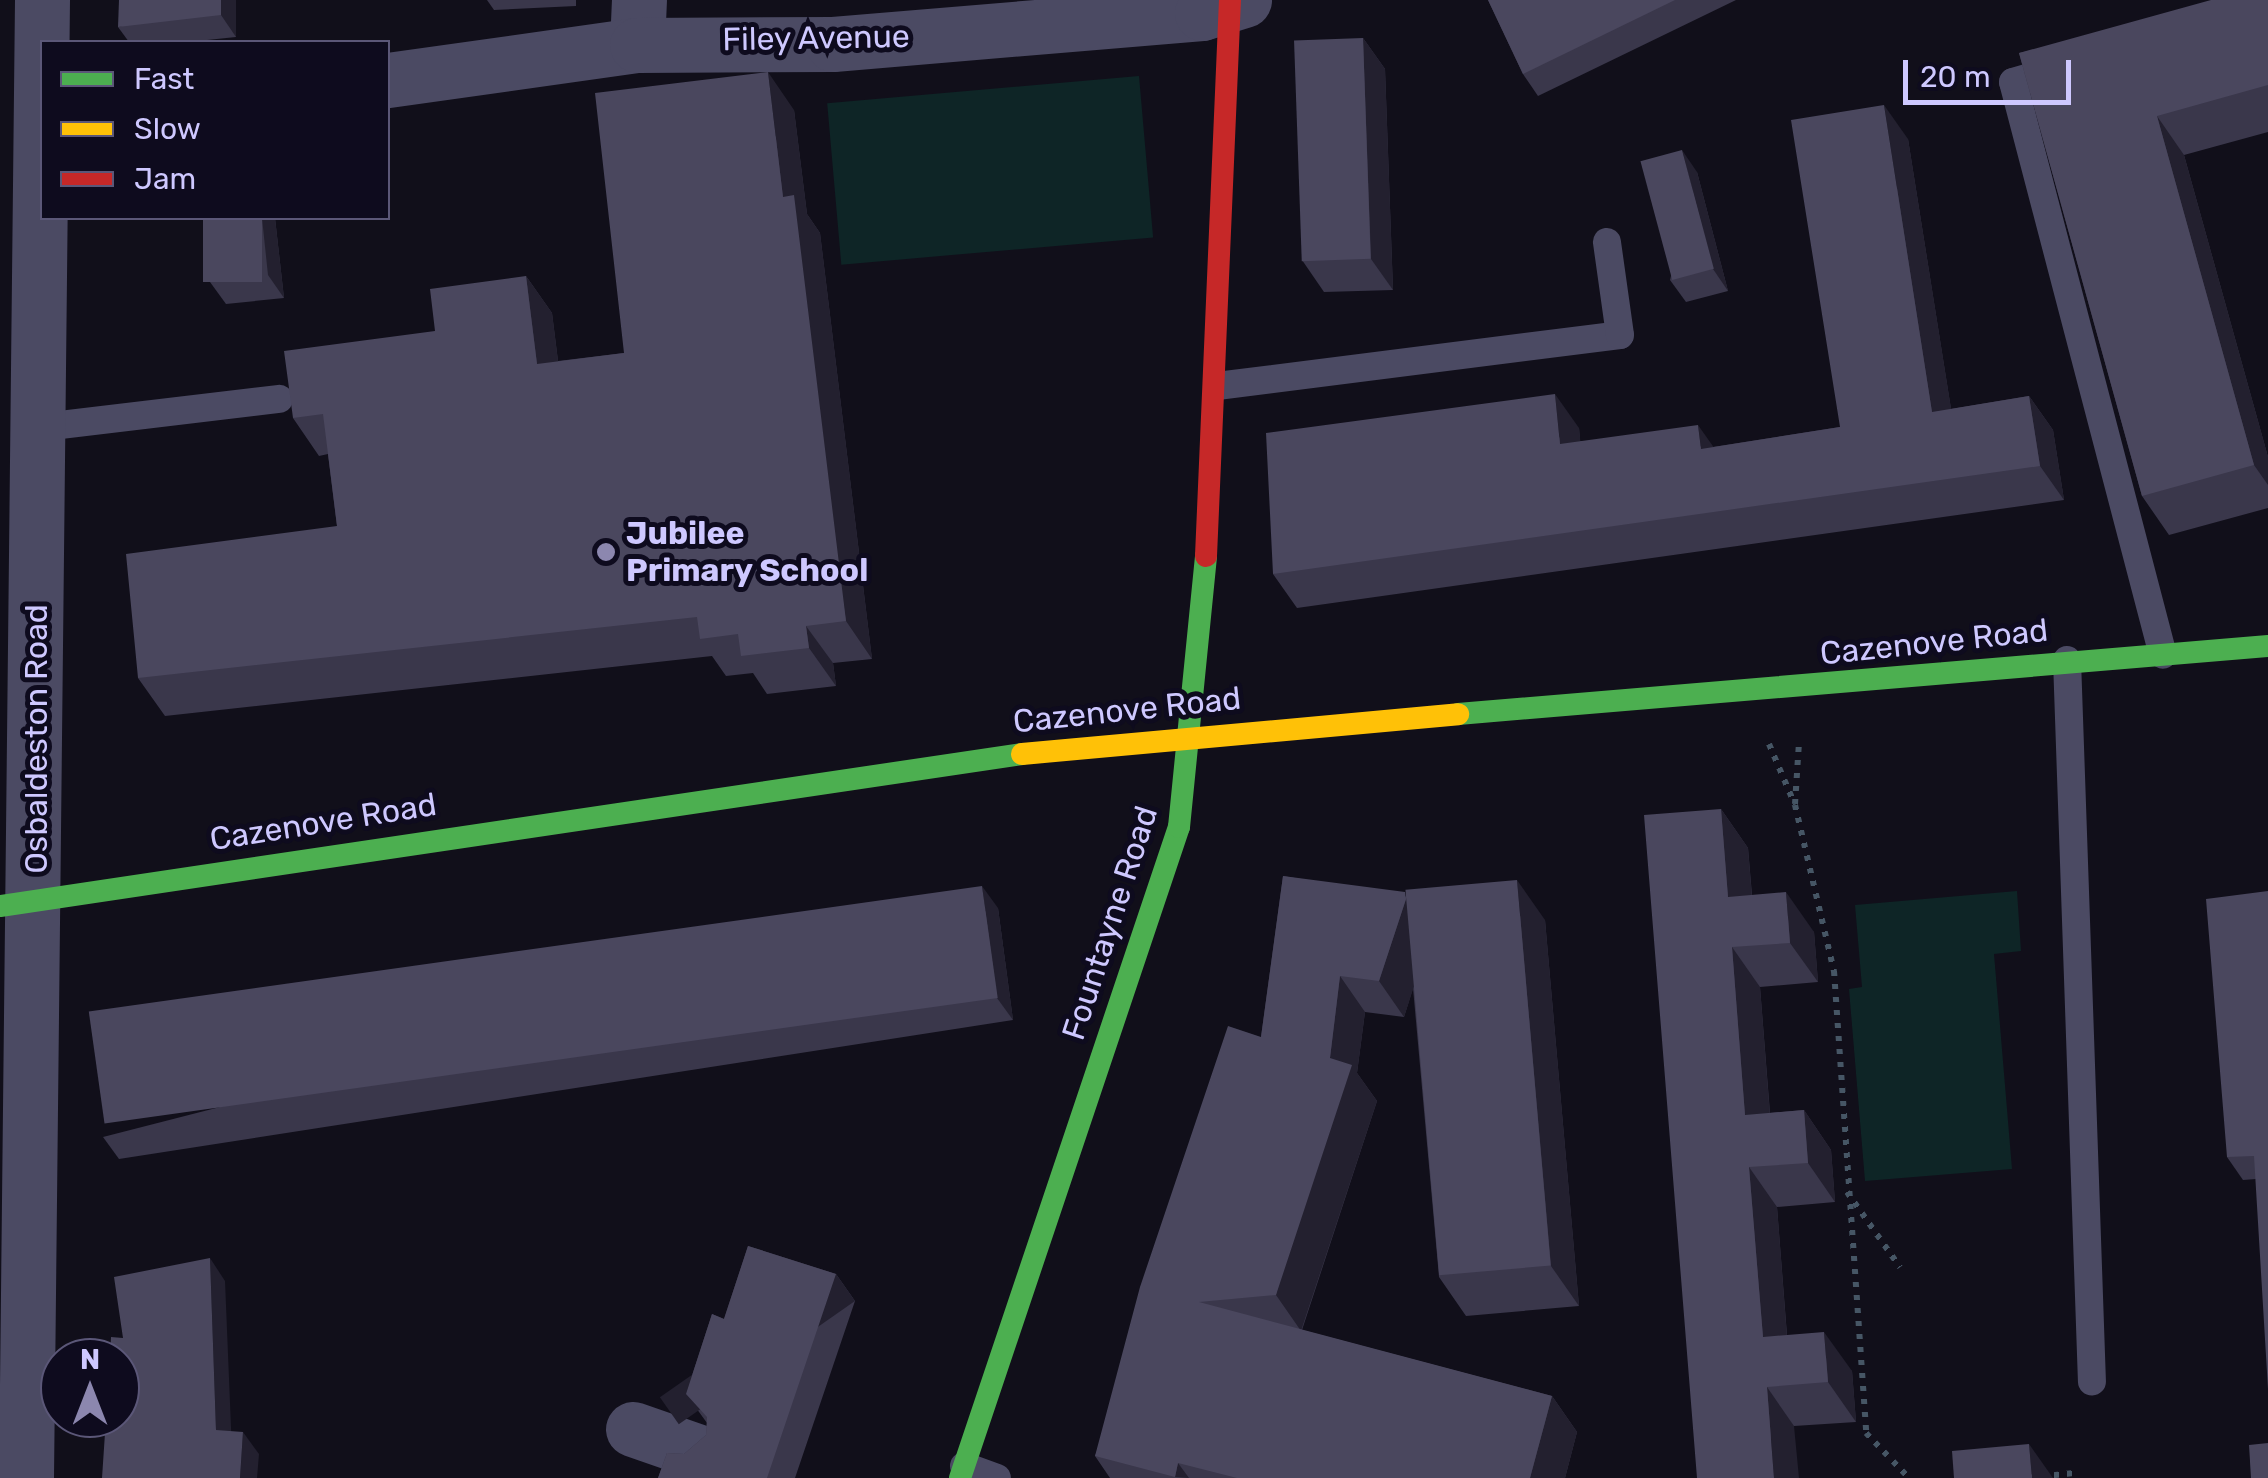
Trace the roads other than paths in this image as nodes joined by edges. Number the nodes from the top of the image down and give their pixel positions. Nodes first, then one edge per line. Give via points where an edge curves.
1 (42, 0) edge
2 (1235, 2) edge
3 (638, 22) edge
4 (2086, 61) edge
5 (390, 80) edge
6 (27, 142) edge
7 (1608, 242) dead end
8 (1217, 386) junction
9 (279, 400) dead end
10 (35, 428) junction
11 (2268, 646) edge
12 (2163, 655) junction
13 (2067, 660) junction
14 (1192, 734) junction
15 (18, 903) edge
16 (2092, 1382) dead end
17 (633, 1429) dead end
18 (696, 1451) edge
19 (962, 1472) edge
20 (26, 1478) edge
21 (998, 1478) edge

1 - 6 street, Osbaldeston Road
2 - 3 street, Filey Avenue via 833,44
2 - 8 street, Fountayne Road
3 - 5 street, Filey Avenue
4 - 12 lane via 2013,82
6 - 10 street, Osbaldeston Road
7 - 8 lane via 1620,335
8 - 14 street, Fountayne Road
9 - 10 lane
10 - 15 street, Osbaldeston Road
11 - 12 street, Cazenove Road
12 - 13 street, Cazenove Road
13 - 14 street, Cazenove Road via 1803,688
13 - 16 lane
14 - 15 street, Cazenove Road
14 - 19 street, Fountayne Road via 1179,827
15 - 20 street, Osbaldeston Road
17 - 18 street
19 - 21 lane

